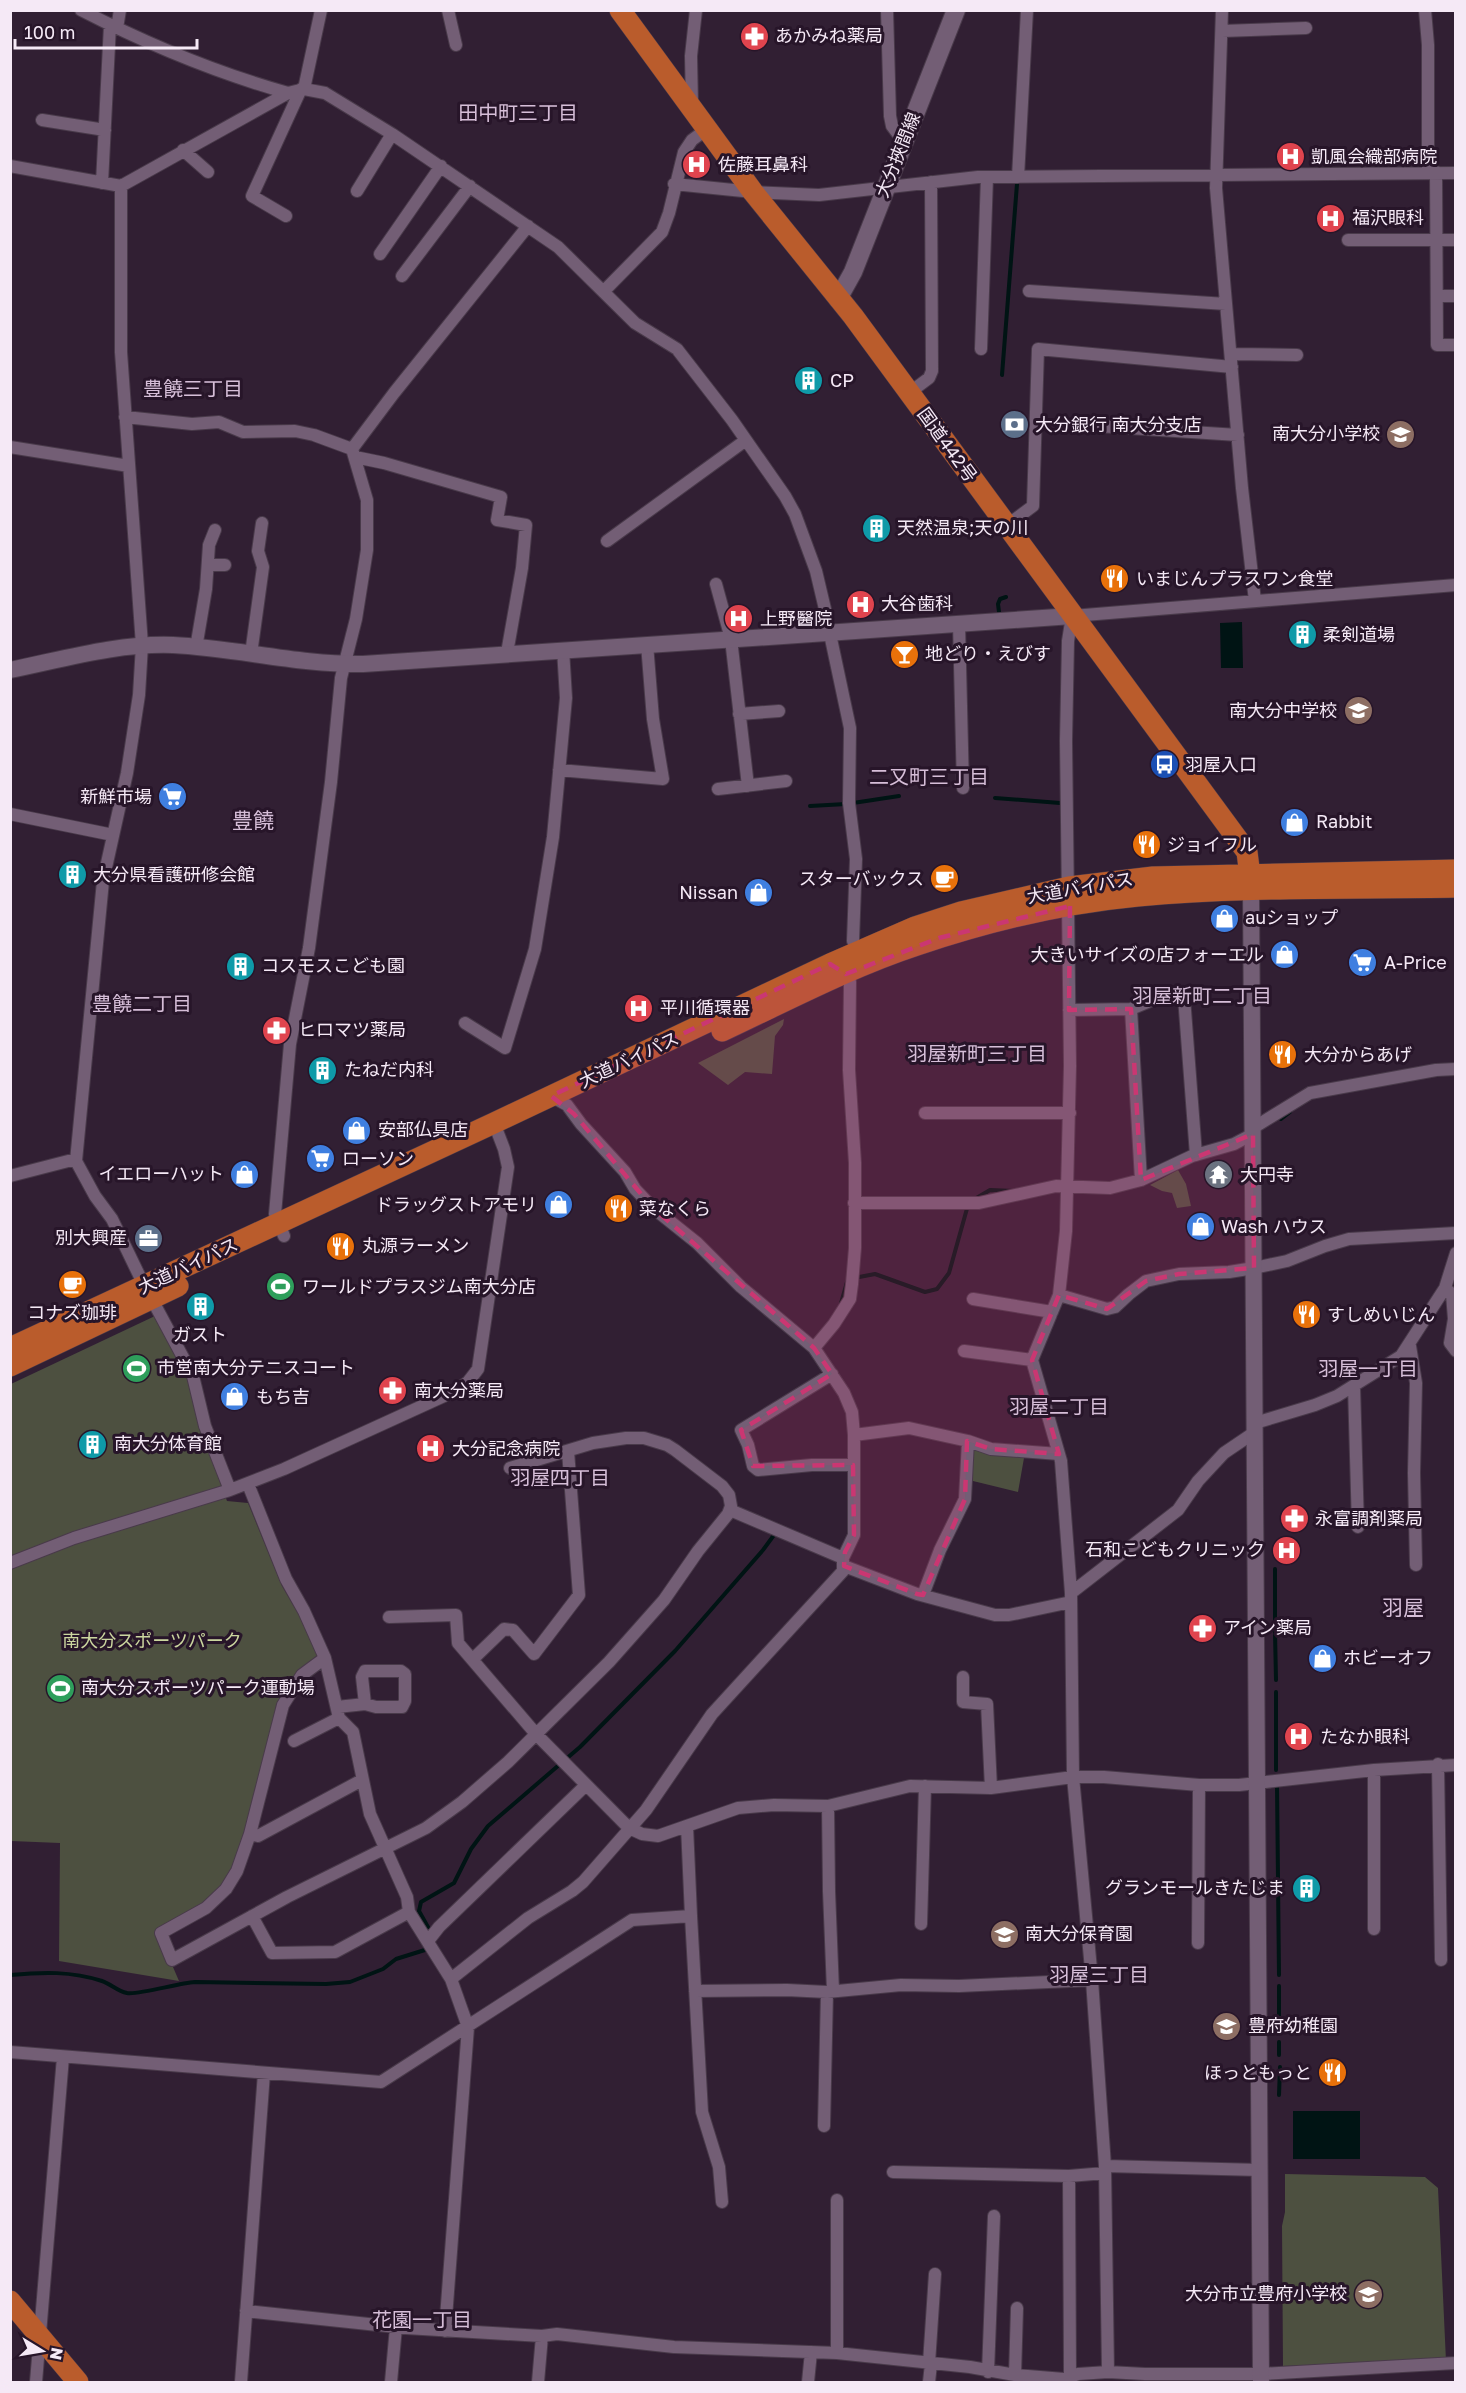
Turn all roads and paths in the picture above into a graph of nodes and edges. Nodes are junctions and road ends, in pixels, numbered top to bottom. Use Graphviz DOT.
graph roads {
  1 [pos="81,10"];
  2 [pos="120,10"];
  3 [pos="321,10"];
  4 [pos="448,10"];
  5 [pos="620,10"];
  6 [pos="696,10"];
  7 [pos="887,10"];
  8 [pos="956,10"];
  9 [pos="1027,10"];
  10 [pos="1222,10"];
  11 [pos="1425,10"];
  12 [pos="114,27"];
  13 [pos="1306,28"];
  14 [pos="1222,32"];
  15 [pos="456,45"];
  16 [pos="303,89"];
  17 [pos="288,93"];
  18 [pos="692,109"];
  19 [pos="42,120"];
  20 [pos="707,129"];
  21 [pos="105,130"];
  22 [pos="393,134"];
  23 [pos="904,142"];
  24 [pos="183,150"];
  25 [pos="10,166"];
  26 [pos="441,166"];
  27 [pos="208,172"];
  28 [pos="1432,172"];
  29 [pos="1455,173"];
  30 [pos="1215,174"];
  31 [pos="987,177"];
  32 [pos="1018,177"];
  33 [pos="931,182"];
  34 [pos="102,183"];
  35 [pos="674,184"];
  36 [pos="122,186"];
  37 [pos="470,186"];
  38 [pos="885,188"];
  39 [pos="357,191"];
  40 [pos="753,192"];
  41 [pos="286,216"];
  42 [pos="528,226"];
  43 [pos="1348,240"];
  44 [pos="1455,240"];
  45 [pos="1437,241"];
  46 [pos="380,254"];
  47 [pos="402,276"];
  48 [pos="604,291"];
  49 [pos="1029,291"];
  50 [pos="1437,296"];
  51 [pos="1455,296"];
  52 [pos="838,299"];
  53 [pos="1226,304"];
  54 [pos="1455,345"];
  55 [pos="981,349"];
  56 [pos="1297,355"];
  57 [pos="1232,360"];
  58 [pos="909,393"];
  59 [pos="125,417"];
  60 [pos="1082,425"];
  61 [pos="1238,435"];
  62 [pos="746,440"];
  63 [pos="10,447"];
  64 [pos="353,453"];
  65 [pos="129,466"];
  66 [pos="262,523"];
  67 [pos="1006,526"];
  68 [pos="215,530"];
  69 [pos="607,541"];
  70 [pos="208,565"];
  71 [pos="225,565"];
  72 [pos="716,584"];
  73 [pos="1455,585"];
  74 [pos="1255,601"];
  75 [pos="1072,616"];
  76 [pos="959,624"];
  77 [pos="829,634"];
  78 [pos="731,639"];
  79 [pos="647,644"];
  80 [pos="142,645"];
  81 [pos="196,648"];
  82 [pos="563,649"];
  83 [pos="507,653"];
  84 [pos="251,654"];
  85 [pos="344,664"];
  86 [pos="10,670"];
  87 [pos="779,711"];
  88 [pos="740,714"];
  89 [pos="559,770"];
  90 [pos="786,781"];
  91 [pos="748,786"];
  92 [pos="718,789"];
  93 [pos="963,789"];
  94 [pos="10,814"];
  95 [pos="113,835"];
  96 [pos="1455,870"];
  97 [pos="1251,881"];
  98 [pos="1455,887"];
  99 [pos="1069,897"];
  100 [pos="863,958"];
  101 [pos="838,969"];
  102 [pos="1131,1009"];
  103 [pos="1069,1010"];
  104 [pos="465,1023"];
  105 [pos="1455,1069"];
  106 [pos="559,1101"];
  107 [pos="926,1113"];
  108 [pos="1070,1113"];
  109 [pos="497,1130"];
  110 [pos="1253,1131"];
  111 [pos="1196,1155"];
  112 [pos="76,1159"];
  113 [pos="10,1176"];
  114 [pos="1141,1180"];
  115 [pos="1068,1187"];
  116 [pos="854,1203"];
  117 [pos="281,1230"];
  118 [pos="1455,1233"];
  119 [pos="1455,1252"];
  120 [pos="1254,1268"];
  121 [pos="1445,1288"];
  122 [pos="148,1292"];
  123 [pos="1059,1295"];
  124 [pos="974,1299"];
  125 [pos="1052,1312"];
  126 [pos="1410,1346"];
  127 [pos="10,1348"];
  128 [pos="814,1348"];
  129 [pos="964,1351"];
  130 [pos="1455,1351"];
  131 [pos="1032,1360"];
  132 [pos="10,1366"];
  133 [pos="832,1374"];
  134 [pos="1354,1386"];
  135 [pos="1255,1427"];
  136 [pos="854,1435"];
  137 [pos="968,1441"];
  138 [pos="568,1451"];
  139 [pos="1059,1454"];
  140 [pos="853,1465"];
  141 [pos="510,1468"];
  142 [pos="248,1484"];
  143 [pos="230,1491"];
  144 [pos="730,1510"];
  145 [pos="1358,1527"];
  146 [pos="844,1562"];
  147 [pos="10,1563"];
  148 [pos="1416,1565"];
  149 [pos="923,1595"];
  150 [pos="1071,1598"];
  151 [pos="389,1617"];
  152 [pos="325,1658"];
  153 [pos="473,1659"];
  154 [pos="963,1677"];
  155 [pos="365,1704"];
  156 [pos="338,1713"];
  157 [pos="536,1734"];
  158 [pos="294,1741"];
  159 [pos="1438,1764"];
  160 [pos="1455,1765"];
  161 [pos="1374,1770"];
  162 [pos="1073,1777"];
  163 [pos="362,1780"];
  164 [pos="1257,1783"];
  165 [pos="585,1785"];
  166 [pos="1199,1785"];
  167 [pos="925,1786"];
  168 [pos="991,1788"];
  169 [pos="828,1806"];
  170 [pos="687,1826"];
  171 [pos="629,1828"];
  172 [pos="250,1834"];
  173 [pos="386,1847"];
  174 [pos="409,1912"];
  175 [pos="252,1916"];
  176 [pos="691,1916"];
  177 [pos="921,1924"];
  178 [pos="1374,1929"];
  179 [pos="428,1941"];
  180 [pos="1198,1943"];
  181 [pos="1441,1960"];
  182 [pos="451,1979"];
  183 [pos="1092,1980"];
  184 [pos="695,1991"];
  185 [pos="830,1992"];
  186 [pos="468,2027"];
  187 [pos="10,2052"];
  188 [pos="63,2057"];
  189 [pos="264,2073"];
  190 [pos="824,2126"];
  191 [pos="1105,2169"];
  192 [pos="1260,2170"];
  193 [pos="893,2172"];
  194 [pos="1069,2176"];
  195 [pos="837,2200"];
  196 [pos="722,2202"];
  197 [pos="994,2216"];
  198 [pos="935,2274"];
  199 [pos="10,2301"];
  200 [pos="1017,2308"];
  201 [pos="246,2311"];
  202 [pos="396,2327"];
  203 [pos="445,2331"];
  204 [pos="542,2336"];
  205 [pos="40,2337"];
  206 [pos="811,2352"];
  207 [pos="837,2353"];
  208 [pos="930,2363"];
  209 [pos="1455,2363"];
  210 [pos="988,2372"];
  211 [pos="1108,2372"];
  212 [pos="1014,2375"];
  213 [pos="1311,2377"];
  214 [pos="1070,2378"];
  215 [pos="1094,2378"];
  216 [pos="1261,2378"];
  217 [pos="36,2382"];
  218 [pos="78,2382"];
  219 [pos="241,2382"];
  220 [pos="391,2382"];
  221 [pos="538,2382"];
  222 [pos="808,2382"];
  223 [pos="929,2382"];
  1 -- 12 [label="street"];
  2 -- 12 [label="street"];
  3 -- 16 [label="street"];
  4 -- 15 [label="street"];
  5 -- 18 [label="highway, 国道442号"];
  6 -- 18 [label="street"];
  7 -- 23 [label="street"];
  8 -- 23 [label="main road, 大分挾間線"];
  9 -- 32 [label="street"];
  10 -- 14 [label="street"];
  11 -- 28 [label="street"];
  12 -- 17 [label="street"];
  12 -- 21 [label="street"];
  13 -- 14 [label="street"];
  14 -- 30 [label="street"];
  16 -- 17 [label="street"];
  16 -- 22 [label="street"];
  16 -- 41 [label="street"];
  17 -- 24 [label="street"];
  18 -- 20 [label="highway, 国道442号"];
  19 -- 21 [label="street"];
  20 -- 35 [label="street"];
  20 -- 40 [label="highway, 国道442号"];
  21 -- 34 [label="street"];
  22 -- 26 [label="street"];
  22 -- 39 [label="street"];
  23 -- 38 [label="main road, 大分挾間線"];
  24 -- 27 [label="street"];
  24 -- 36 [label="street"];
  25 -- 34 [label="street"];
  26 -- 37 [label="street"];
  26 -- 46 [label="street"];
  28 -- 29 [label="street"];
  28 -- 30 [label="street"];
  28 -- 45 [label="street"];
  30 -- 32 [label="street"];
  30 -- 53 [label="street"];
  31 -- 32 [label="street"];
  31 -- 33 [label="street"];
  31 -- 55 [label="street"];
  33 -- 38 [label="street"];
  33 -- 58 [label="street"];
  34 -- 36 [label="street"];
  35 -- 40 [label="street"];
  35 -- 48 [label="street"];
  36 -- 59 [label="street"];
  37 -- 42 [label="street"];
  37 -- 47 [label="street"];
  38 -- 40 [label="street"];
  38 -- 52 [label="main road, 大分挾間線"];
  40 -- 52 [label="highway, 国道442号"];
  42 -- 48 [label="street"];
  42 -- 64 [label="street"];
  43 -- 45 [label="street"];
  44 -- 45 [label="street"];
  45 -- 50 [label="street"];
  48 -- 62 [label="street"];
  49 -- 53 [label="street"];
  50 -- 51 [label="street"];
  50 -- 54 [label="street"];
  52 -- 58 [label="highway, 国道442号"];
  53 -- 57 [label="street"];
  56 -- 57 [label="street"];
  57 -- 61 [label="street"];
  57 -- 67 [label="street"];
  58 -- 67 [label="highway, 国道442号"];
  59 -- 64 [label="street"];
  59 -- 65 [label="street"];
  60 -- 61 [label="street"];
  61 -- 74 [label="street"];
  62 -- 69 [label="street"];
  62 -- 77 [label="street"];
  63 -- 65 [label="street"];
  64 -- 83 [label="street"];
  64 -- 85 [label="street"];
  65 -- 80 [label="street"];
  66 -- 84 [label="street"];
  67 -- 75 [label="highway, 国道442号"];
  68 -- 70 [label="street"];
  70 -- 71 [label="street"];
  70 -- 81 [label="street"];
  72 -- 78 [label="street"];
  73 -- 74 [label="street"];
  74 -- 75 [label="street"];
  75 -- 76 [label="street"];
  75 -- 97 [label="highway, 国道442号"];
  75 -- 99 [label="street"];
  76 -- 77 [label="street"];
  76 -- 93 [label="street"];
  77 -- 78 [label="street"];
  77 -- 100 [label="street"];
  78 -- 79 [label="street"];
  78 -- 88 [label="street"];
  79 -- 82 [label="street"];
  79 -- 89 [label="street"];
  80 -- 81 [label="street"];
  80 -- 86 [label="street"];
  80 -- 95 [label="street"];
  81 -- 84 [label="street"];
  82 -- 83 [label="street"];
  82 -- 89 [label="street"];
  83 -- 85 [label="street"];
  84 -- 85 [label="street"];
  85 -- 117 [label="street"];
  87 -- 88 [label="street"];
  88 -- 91 [label="street"];
  89 -- 104 [label="street"];
  90 -- 91 [label="street"];
  91 -- 92 [label="street"];
  94 -- 95 [label="street"];
  95 -- 112 [label="street"];
  96 -- 97 [label="highway, 大道バイパス"];
  97 -- 98 [label="highway, 大道バイパス"];
  97 -- 99 [label="highway, 大道バイパス"];
  97 -- 110 [label="street"];
  99 -- 100 [label="highway, 大道バイパス"];
  99 -- 103 [label="street"];
  100 -- 101 [label="highway, 大道バイパス"];
  101 -- 106 [label="highway, 大道バイパス"];
  101 -- 116 [label="street"];
  102 -- 103 [label="street"];
  102 -- 111 [label="street"];
  102 -- 114 [label="street"];
  103 -- 108 [label="street"];
  105 -- 110 [label="street"];
  106 -- 109 [label="highway, 大道バイパス"];
  106 -- 128 [label="street"];
  107 -- 108 [label="street"];
  108 -- 115 [label="street"];
  109 -- 117 [label="highway, 大道バイパス"];
  109 -- 142 [label="street"];
  110 -- 111 [label="street"];
  110 -- 120 [label="street"];
  111 -- 114 [label="street"];
  112 -- 113 [label="street"];
  112 -- 122 [label="street"];
  114 -- 115 [label="street"];
  115 -- 116 [label="street"];
  115 -- 123 [label="street"];
  116 -- 128 [label="street"];
  117 -- 122 [label="highway, 大道バイパス"];
  118 -- 120 [label="street"];
  119 -- 121 [label="street"];
  120 -- 123 [label="street"];
  120 -- 135 [label="street"];
  121 -- 126 [label="street"];
  121 -- 130 [label="street"];
  122 -- 127 [label="highway, 大道バイパス"];
  122 -- 132 [label="highway, 大道バイパス"];
  122 -- 143 [label="street"];
  123 -- 125 [label="street"];
  124 -- 125 [label="street"];
  125 -- 131 [label="street"];
  126 -- 134 [label="street"];
  126 -- 148 [label="street"];
  128 -- 133 [label="street"];
  129 -- 131 [label="street"];
  131 -- 139 [label="street"];
  133 -- 136 [label="street"];
  133 -- 140 [label="street"];
  134 -- 135 [label="street"];
  134 -- 145 [label="street"];
  135 -- 150 [label="street"];
  135 -- 164 [label="street"];
  136 -- 137 [label="street"];
  136 -- 140 [label="street"];
  137 -- 139 [label="street"];
  137 -- 149 [label="street"];
  138 -- 141 [label="street"];
  138 -- 144 [label="street"];
  138 -- 153 [label="street"];
  139 -- 150 [label="street"];
  140 -- 146 [label="street"];
  142 -- 143 [label="street"];
  142 -- 152 [label="street"];
  143 -- 147 [label="street"];
  144 -- 146 [label="street"];
  144 -- 157 [label="street"];
  146 -- 149 [label="street"];
  146 -- 171 [label="street"];
  149 -- 150 [label="street"];
  150 -- 162 [label="street"];
  151 -- 153 [label="street"];
  152 -- 156 [label="street"];
  152 -- 172 [label="street"];
  153 -- 157 [label="street"];
  154 -- 168 [label="street"];
  155 -- 156 [label="street"];
  156 -- 158 [label="street"];
  156 -- 163 [label="street"];
  157 -- 165 [label="street"];
  157 -- 173 [label="street"];
  159 -- 160 [label="street"];
  159 -- 161 [label="street"];
  159 -- 181 [label="street"];
  161 -- 164 [label="street"];
  161 -- 178 [label="street"];
  162 -- 166 [label="street"];
  162 -- 168 [label="street"];
  162 -- 183 [label="street"];
  163 -- 172 [label="street"];
  163 -- 173 [label="street"];
  164 -- 166 [label="street"];
  164 -- 192 [label="street"];
  165 -- 171 [label="street"];
  165 -- 179 [label="street"];
  166 -- 180 [label="street"];
  167 -- 168 [label="street"];
  167 -- 169 [label="street"];
  167 -- 177 [label="street"];
  169 -- 170 [label="street"];
  169 -- 185 [label="street"];
  170 -- 171 [label="street"];
  170 -- 176 [label="street"];
  171 -- 182 [label="street"];
  172 -- 175 [label="street"];
  173 -- 174 [label="street"];
  173 -- 175 [label="street"];
  174 -- 175 [label="street"];
  174 -- 179 [label="street"];
  176 -- 184 [label="street"];
  176 -- 186 [label="street"];
  179 -- 182 [label="street"];
  182 -- 186 [label="street"];
  183 -- 185 [label="street"];
  183 -- 191 [label="street"];
  184 -- 185 [label="street"];
  184 -- 196 [label="street"];
  185 -- 190 [label="street"];
  186 -- 189 [label="street"];
  186 -- 203 [label="street"];
  187 -- 188 [label="street"];
  188 -- 189 [label="street"];
  188 -- 205 [label="street"];
  189 -- 201 [label="street"];
  191 -- 192 [label="street"];
  191 -- 194 [label="street"];
  191 -- 211 [label="street"];
  192 -- 216 [label="street"];
  193 -- 194 [label="street"];
  194 -- 214 [label="street"];
  195 -- 207 [label="street"];
  197 -- 210 [label="street"];
  198 -- 208 [label="street"];
  199 -- 205 [label="highway"];
  200 -- 212 [label="street"];
  201 -- 202 [label="street"];
  201 -- 219 [label="street"];
  202 -- 203 [label="street"];
  202 -- 220 [label="street"];
  203 -- 204 [label="street"];
  204 -- 206 [label="street"];
  204 -- 221 [label="street"];
  205 -- 217 [label="street"];
  205 -- 218 [label="highway"];
  206 -- 207 [label="street"];
  206 -- 222 [label="street"];
  207 -- 208 [label="street"];
  208 -- 210 [label="street"];
  208 -- 223 [label="street"];
  209 -- 213 [label="street"];
  210 -- 212 [label="street"];
  211 -- 215 [label="street"];
  211 -- 216 [label="street"];
  212 -- 214 [label="street"];
  213 -- 216 [label="street"];
  214 -- 215 [label="street"];
}
